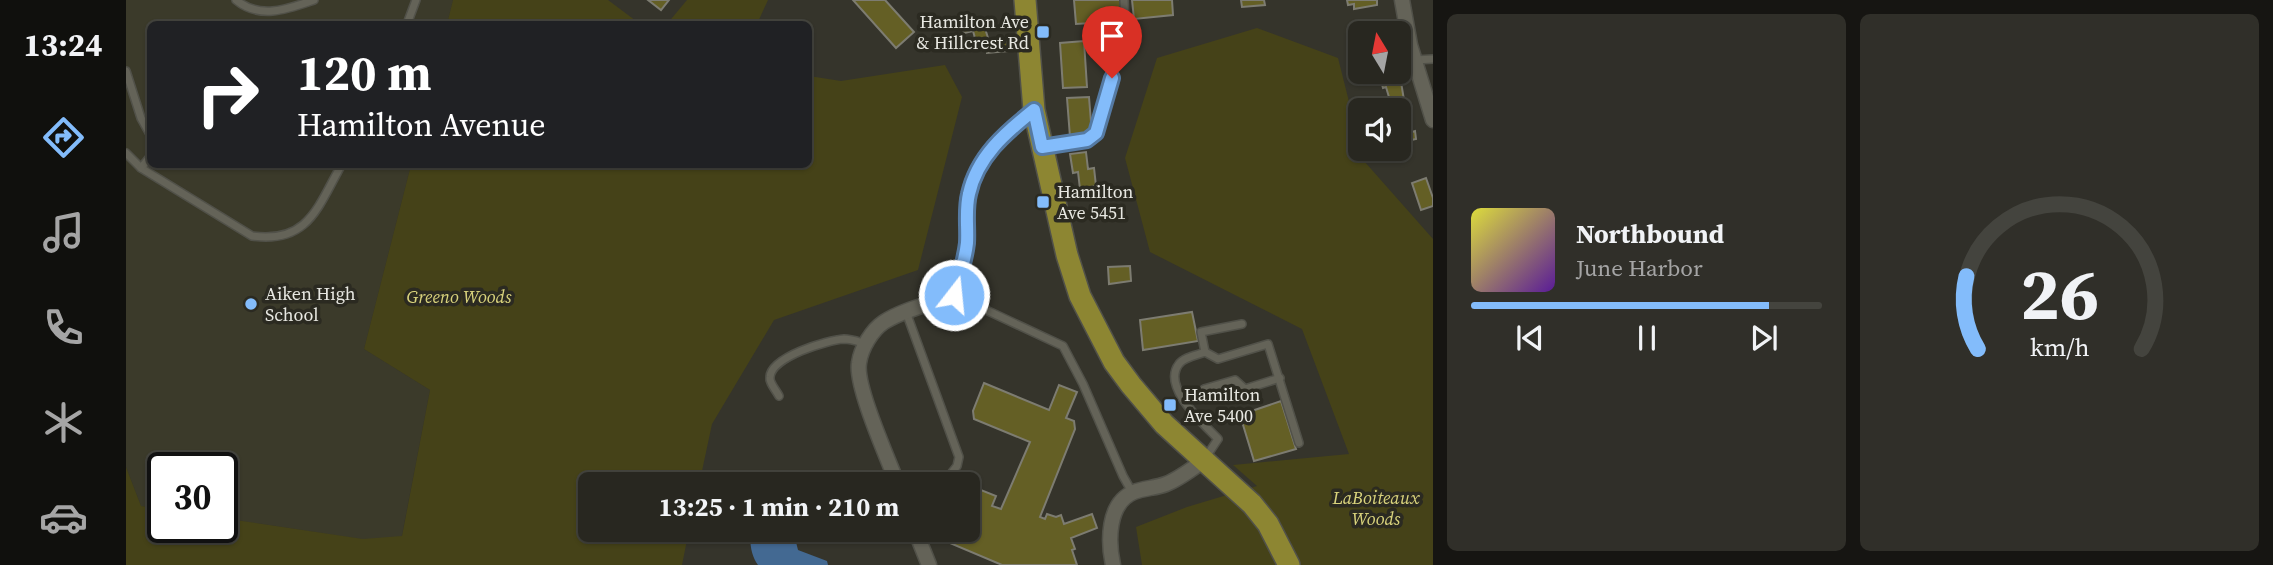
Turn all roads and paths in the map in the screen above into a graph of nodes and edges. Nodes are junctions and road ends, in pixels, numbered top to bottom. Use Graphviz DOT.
graph roads {
  1 [pos="236,0"];
  2 [pos="314,0"];
  3 [pos="416,0"];
  4 [pos="1025,0"];
  5 [pos="1124,0"];
  6 [pos="1402,0"];
  7 [pos="408,21"];
  8 [pos="1433,59"];
  9 [pos="1415,60"];
  10 [pos="126,71"];
  11 [pos="1034,110"];
  12 [pos="1433,120"];
  13 [pos="147,129"];
  14 [pos="1042,147"];
  15 [pos="126,153"];
  16 [pos="147,161"];
  17 [pos="141,168"];
  18 [pos="340,168"];
  19 [pos="954,295"];
  20 [pos="906,312"];
  21 [pos="1242,324"];
  22 [pos="866,344"];
  23 [pos="1205,352"];
  24 [pos="1280,378"];
  25 [pos="1204,389"];
  26 [pos="779,396"];
  27 [pos="1299,443"];
  28 [pos="1203,461"];
  29 [pos="893,472"];
  30 [pos="952,472"];
  31 [pos="1132,492"];
  32 [pos="922,542"];
  33 [pos="929,565"];
  34 [pos="1113,565"];
  35 [pos="1289,565"];
  1 -- 2 [label="lane"];
  3 -- 7 [label="lane"];
  4 -- 11 [label="main road"];
  5 -- 14 [label="lane"];
  6 -- 9 [label="street"];
  8 -- 9 [label="lane"];
  9 -- 12 [label="street"];
  10 -- 13 [label="lane"];
  11 -- 14 [label="main road"];
  11 -- 19 [label="street"];
  14 -- 28 [label="main road"];
  15 -- 17 [label="lane"];
  16 -- 17 [label="lane"];
  17 -- 18 [label="lane"];
  19 -- 20 [label="street"];
  19 -- 31 [label="lane"];
  20 -- 22 [label="street"];
  20 -- 30 [label="lane"];
  21 -- 23 [label="lane"];
  22 -- 26 [label="lane"];
  22 -- 29 [label="street"];
  23 -- 24 [label="lane"];
  23 -- 28 [label="lane"];
  24 -- 25 [label="lane"];
  24 -- 27 [label="lane"];
  28 -- 31 [label="street"];
  28 -- 35 [label="main road"];
  31 -- 34 [label="street"];
  32 -- 33 [label="street"];
}
